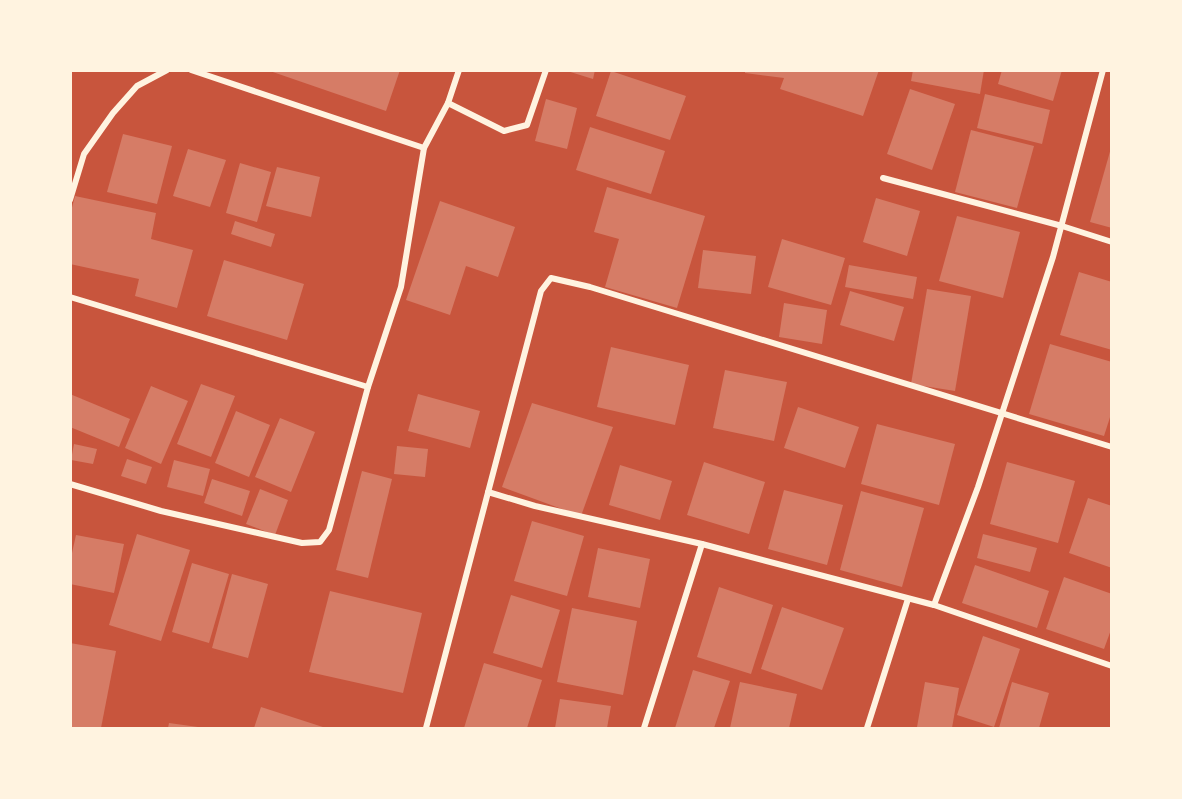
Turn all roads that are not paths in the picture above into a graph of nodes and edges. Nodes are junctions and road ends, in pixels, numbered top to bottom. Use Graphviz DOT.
graph roads {
  1 [pos="167,70"];
  2 [pos="191,70"];
  3 [pos="459,70"];
  4 [pos="546,70"];
  5 [pos="1103,70"];
  6 [pos="448,102"];
  7 [pos="424,148"];
  8 [pos="884,178"];
  9 [pos="70,200"];
  10 [pos="1062,226"];
  11 [pos="1112,242"];
  12 [pos="70,297"];
  13 [pos="368,387"];
  14 [pos="1000,413"];
  15 [pos="1112,447"];
  16 [pos="70,484"];
  17 [pos="488,492"];
  18 [pos="702,544"];
  19 [pos="908,599"];
  20 [pos="934,605"];
  21 [pos="1112,666"];
  22 [pos="426,729"];
  23 [pos="644,729"];
  24 [pos="867,729"];
  1 -- 9 [label="street"];
  2 -- 7 [label="street"];
  3 -- 6 [label="street"];
  4 -- 6 [label="street"];
  5 -- 10 [label="street"];
  6 -- 7 [label="street"];
  7 -- 13 [label="street"];
  8 -- 10 [label="street"];
  10 -- 11 [label="street"];
  10 -- 14 [label="street"];
  12 -- 13 [label="street"];
  13 -- 16 [label="street"];
  14 -- 15 [label="street"];
  14 -- 17 [label="street"];
  14 -- 20 [label="street"];
  17 -- 18 [label="street"];
  17 -- 22 [label="street"];
  18 -- 19 [label="street"];
  18 -- 23 [label="street"];
  19 -- 20 [label="street"];
  19 -- 24 [label="street"];
  20 -- 21 [label="street"];
}
